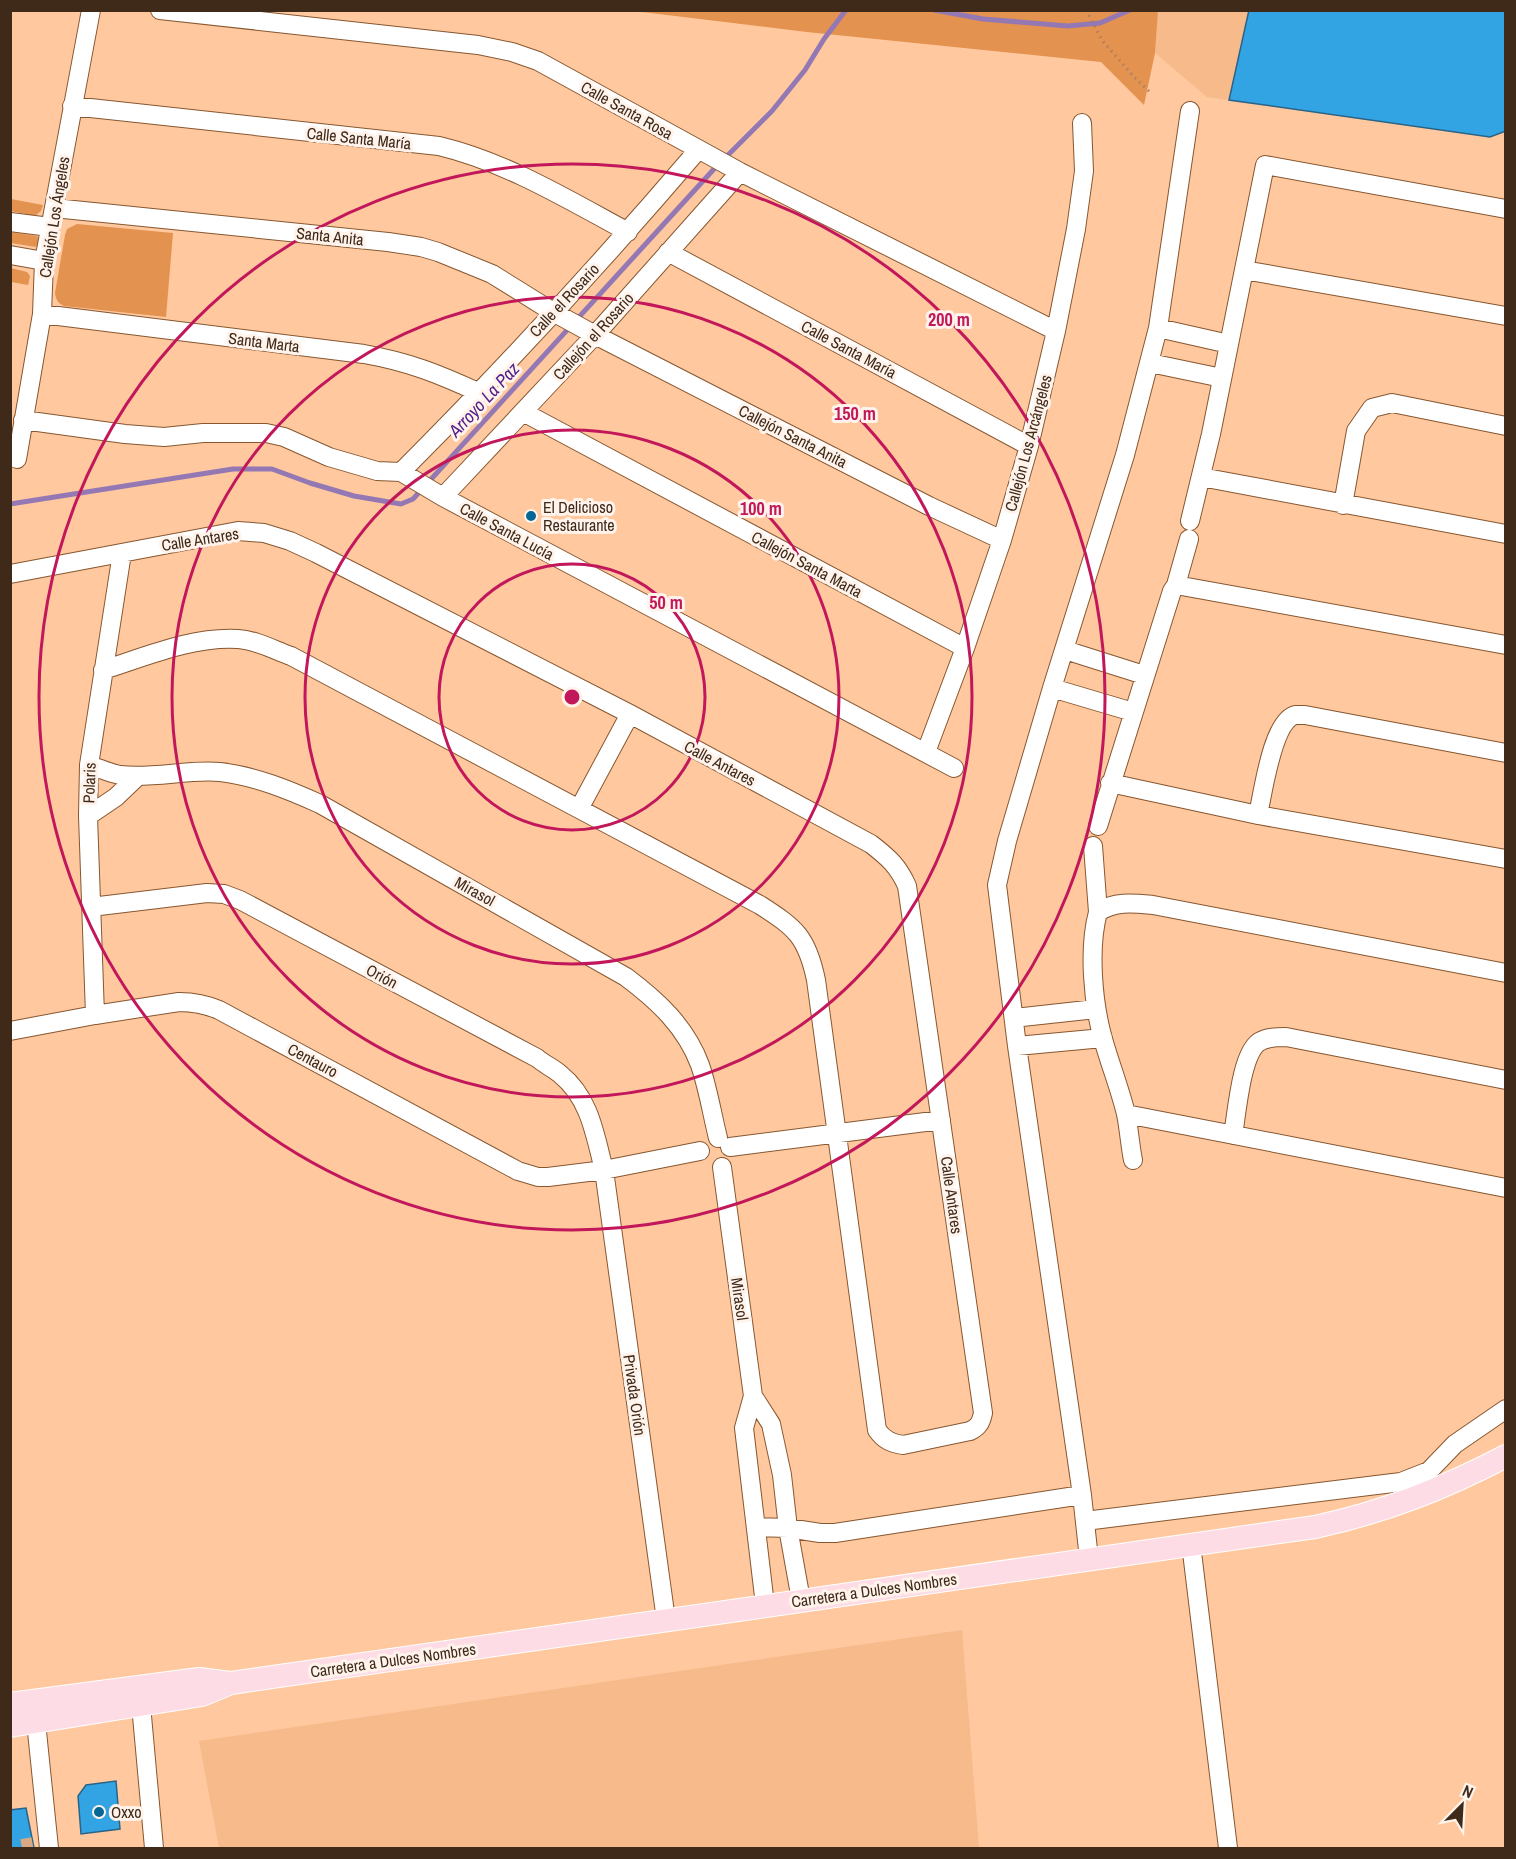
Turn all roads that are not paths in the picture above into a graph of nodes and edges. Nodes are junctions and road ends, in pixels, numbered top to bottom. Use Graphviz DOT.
graph roads {
  1 [pos="91,10"];
  2 [pos="160,10"];
  3 [pos="72,106"];
  4 [pos="1190,111"];
  5 [pos="1082,123"];
  6 [pos="702,152"];
  7 [pos="735,169"];
  8 [pos="54,208"];
  9 [pos="1506,208"];
  10 [pos="10,222"];
  11 [pos="50,227"];
  12 [pos="628,232"];
  13 [pos="668,252"];
  14 [pos="10,255"];
  15 [pos="44,261"];
  16 [pos="1244,270"];
  17 [pos="42,314"];
  18 [pos="556,314"];
  19 [pos="1506,316"];
  20 [pos="1158,328"];
  21 [pos="1056,331"];
  22 [pos="590,333"];
  23 [pos="1229,344"];
  24 [pos="1150,363"];
  25 [pos="1222,378"];
  26 [pos="480,393"];
  27 [pos="523,412"];
  28 [pos="23,420"];
  29 [pos="1506,426"];
  30 [pos="1029,446"];
  31 [pos="17,459"];
  32 [pos="403,474"];
  33 [pos="1201,477"];
  34 [pos="441,496"];
  35 [pos="1343,505"];
  36 [pos="1506,534"];
  37 [pos="1002,540"];
  38 [pos="122,553"];
  39 [pos="10,574"];
  40 [pos="1176,585"];
  41 [pos="1506,645"];
  42 [pos="965,648"];
  43 [pos="1065,650"];
  44 [pos="103,670"];
  45 [pos="1144,675"];
  46 [pos="1052,688"];
  47 [pos="1133,712"];
  48 [pos="630,714"];
  49 [pos="927,752"];
  50 [pos="1506,753"];
  51 [pos="89,765"];
  52 [pos="954,768"];
  53 [pos="138,776"];
  54 [pos="1110,783"];
  55 [pos="579,809"];
  56 [pos="1258,815"];
  57 [pos="88,816"];
  58 [pos="1098,826"];
  59 [pos="1093,846"];
  60 [pos="1506,859"];
  61 [pos="91,908"];
  62 [pos="1098,912"];
  63 [pos="1506,973"];
  64 [pos="1096,1009"];
  65 [pos="95,1015"];
  66 [pos="1014,1018"];
  67 [pos="10,1031"];
  68 [pos="1103,1038"];
  69 [pos="1017,1046"];
  70 [pos="1506,1080"];
  71 [pos="1126,1114"];
  72 [pos="941,1120"];
  73 [pos="836,1134"];
  74 [pos="1233,1135"];
  75 [pos="724,1143"];
  76 [pos="700,1151"];
  77 [pos="1132,1160"];
  78 [pos="722,1167"];
  79 [pos="604,1170"];
  80 [pos="1506,1188"];
  81 [pos="753,1396"];
  82 [pos="1506,1409"];
  83 [pos="1506,1456"];
  84 [pos="1082,1495"];
  85 [pos="1085,1521"];
  86 [pos="756,1527"];
  87 [pos="788,1528"];
  88 [pos="1191,1544"];
  89 [pos="1089,1559"];
  90 [pos="801,1600"];
  91 [pos="765,1605"];
  92 [pos="666,1620"];
  93 [pos="231,1683"];
  94 [pos="10,1704"];
  95 [pos="141,1705"];
  96 [pos="36,1722"];
  97 [pos="10,1726"];
  98 [pos="44,1846"];
  99 [pos="154,1848"];
  100 [pos="1228,1848"];
  1 -- 3 [label="street, Callejón Los Ángeles"];
  2 -- 6 [label="street, Calle Santa Rosa"];
  3 -- 8 [label="street, Callejón Los Ángeles"];
  3 -- 12 [label="street, Calle Santa María"];
  4 -- 20 [label="street"];
  5 -- 21 [label="street, Callejón Los Arcángeles"];
  6 -- 7 [label="street, Calle Santa Rosa"];
  6 -- 12 [label="street, Calle el Rosario"];
  7 -- 13 [label="street, Callejón el Rosario"];
  7 -- 21 [label="street, Calle Santa Rosa"];
  8 -- 11 [label="street, Callejón Los Ángeles"];
  8 -- 18 [label="street, Santa Anita"];
  9 -- 16 [label="street"];
  10 -- 11 [label="street"];
  11 -- 15 [label="street, Callejón Los Ángeles"];
  12 -- 18 [label="street, Calle el Rosario"];
  13 -- 22 [label="street, Callejón el Rosario"];
  13 -- 30 [label="street, Calle Santa María"];
  14 -- 15 [label="street"];
  15 -- 17 [label="street, Callejón Los Ángeles"];
  16 -- 19 [label="street"];
  16 -- 23 [label="street"];
  17 -- 26 [label="street, Santa Marta"];
  17 -- 28 [label="street, Callejón Los Ángeles"];
  18 -- 22 [label="street, Santa Anita"];
  18 -- 26 [label="street, Calle el Rosario"];
  20 -- 23 [label="street"];
  20 -- 24 [label="street"];
  21 -- 30 [label="street, Callejón Los Arcángeles"];
  22 -- 27 [label="street, Callejón el Rosario"];
  22 -- 37 [label="street, Callejón Santa Anita"];
  23 -- 25 [label="street"];
  24 -- 25 [label="street"];
  24 -- 43 [label="street"];
  25 -- 33 [label="street"];
  26 -- 32 [label="street, Calle el Rosario"];
  27 -- 34 [label="street, Callejón el Rosario"];
  27 -- 42 [label="street, Callejón Santa Marta"];
  28 -- 31 [label="street, Callejón Los Ángeles"];
  28 -- 32 [label="street, Calle Santa Lucía"];
  29 -- 35 [label="street"];
  30 -- 37 [label="street, Callejón Los Arcángeles"];
  32 -- 34 [label="street, Calle Santa Lucía"];
  33 -- 35 [label="street"];
  33 -- 40 [label="street"];
  34 -- 49 [label="street, Calle Santa Lucía"];
  35 -- 36 [label="street"];
  37 -- 42 [label="street, Callejón Los Arcángeles"];
  38 -- 39 [label="street, Calle Antares"];
  38 -- 44 [label="street, Polaris"];
  38 -- 48 [label="street, Calle Antares"];
  40 -- 41 [label="street"];
  40 -- 45 [label="street"];
  42 -- 49 [label="street, Callejón Los Arcángeles"];
  43 -- 45 [label="street"];
  43 -- 46 [label="street"];
  44 -- 51 [label="street, Polaris"];
  44 -- 55 [label="street"];
  45 -- 47 [label="street"];
  46 -- 47 [label="street"];
  46 -- 66 [label="street"];
  47 -- 54 [label="street"];
  48 -- 55 [label="street"];
  48 -- 72 [label="street, Calle Antares"];
  49 -- 52 [label="street, Calle Santa Lucía"];
  50 -- 56 [label="street"];
  51 -- 53 [label="street, Mirasol"];
  51 -- 57 [label="street, Polaris"];
  53 -- 57 [label="street"];
  53 -- 75 [label="street, Mirasol"];
  54 -- 56 [label="street"];
  54 -- 58 [label="street"];
  55 -- 73 [label="street"];
  56 -- 60 [label="street"];
  57 -- 61 [label="street, Polaris"];
  59 -- 62 [label="street"];
  61 -- 65 [label="street, Polaris"];
  61 -- 79 [label="street, Orión"];
  62 -- 63 [label="street"];
  62 -- 64 [label="street"];
  64 -- 66 [label="street"];
  64 -- 68 [label="street"];
  65 -- 67 [label="street, Centauro"];
  65 -- 79 [label="street, Centauro"];
  66 -- 69 [label="street"];
  68 -- 69 [label="street"];
  68 -- 71 [label="street"];
  69 -- 84 [label="street"];
  70 -- 74 [label="street"];
  71 -- 74 [label="street"];
  71 -- 77 [label="street"];
  72 -- 73 [label="street"];
  72 -- 73 [label="street, Calle Antares"];
  73 -- 75 [label="street"];
  74 -- 80 [label="street"];
  75 -- 76 [label="street"];
  75 -- 78 [label="street"];
  76 -- 78 [label="street"];
  76 -- 79 [label="street, Centauro"];
  78 -- 81 [label="street, Mirasol"];
  79 -- 92 [label="street, Privada Orión"];
  81 -- 86 [label="street, Mirasol"];
  81 -- 87 [label="street, Mirasol"];
  82 -- 85 [label="street"];
  83 -- 88 [label="main road, Carretera a Dulces Nombres"];
  84 -- 85 [label="street"];
  84 -- 87 [label="street"];
  85 -- 89 [label="street"];
  86 -- 87 [label="street"];
  86 -- 91 [label="street, Mirasol"];
  87 -- 90 [label="street, Mirasol"];
  88 -- 89 [label="main road, Carretera a Dulces Nombres"];
  88 -- 100 [label="street"];
  89 -- 90 [label="main road, Carretera a Dulces Nombres"];
  90 -- 91 [label="main road, Carretera a Dulces Nombres"];
  91 -- 92 [label="main road, Carretera a Dulces Nombres"];
  92 -- 93 [label="main road, Carretera a Dulces Nombres"];
  93 -- 94 [label="main road, Carretera a Dulces Nombres"];
  93 -- 95 [label="main road, Carretera a Dulces Nombres"];
  95 -- 96 [label="main road, Carretera a Dulces Nombres"];
  95 -- 99 [label="street"];
  96 -- 97 [label="main road, Carretera a Dulces Nombres"];
  96 -- 98 [label="street"];
}
